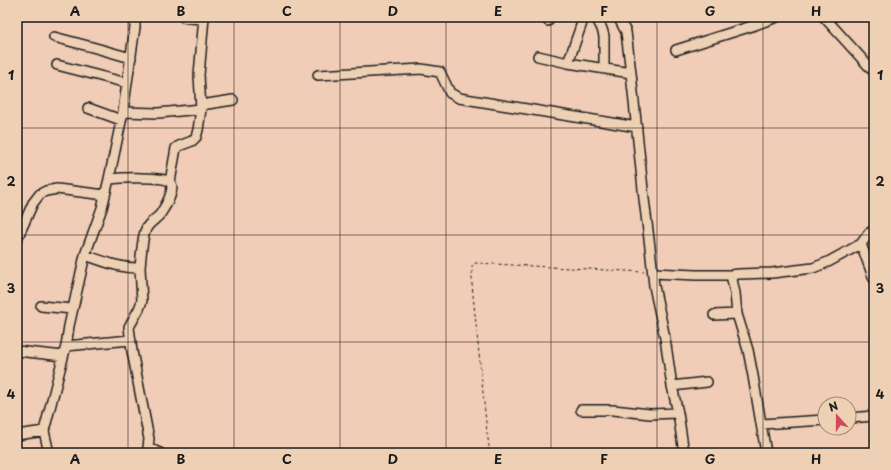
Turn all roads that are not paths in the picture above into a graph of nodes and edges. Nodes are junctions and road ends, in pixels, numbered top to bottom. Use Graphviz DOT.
graph roads {
  1 [pos="135,17"];
  2 [pos="183,17"];
  3 [pos="584,17"];
  4 [pos="596,17"];
  5 [pos="618,17"];
  6 [pos="777,17"];
  7 [pos="824,17"];
  8 [pos="204,18"];
  9 [pos="54,37"];
  10 [pos="676,50"];
  11 [pos="538,56"];
  12 [pos="131,58"];
  13 [pos="568,63"];
  14 [pos="57,65"];
  15 [pos="604,69"];
  16 [pos="874,72"];
  17 [pos="631,73"];
  18 [pos="318,75"];
  19 [pos="127,83"];
  20 [pos="233,100"];
  21 [pos="201,107"];
  22 [pos="88,108"];
  23 [pos="122,116"];
  24 [pos="637,127"];
  25 [pos="109,179"];
  26 [pos="170,182"];
  27 [pos="105,195"];
  28 [pos="874,230"];
  29 [pos="17,239"];
  30 [pos="861,244"];
  31 [pos="85,255"];
  32 [pos="140,268"];
  33 [pos="653,272"];
  34 [pos="731,275"];
  35 [pos="874,279"];
  36 [pos="41,306"];
  37 [pos="72,309"];
  38 [pos="737,314"];
  39 [pos="714,316"];
  40 [pos="130,340"];
  41 [pos="66,346"];
  42 [pos="17,351"];
  43 [pos="63,356"];
  44 [pos="707,382"];
  45 [pos="672,386"];
  46 [pos="581,410"];
  47 [pos="678,413"];
  48 [pos="874,416"];
  49 [pos="857,417"];
  50 [pos="817,420"];
  51 [pos="761,424"];
  52 [pos="44,431"];
  53 [pos="17,435"];
  54 [pos="147,451"];
  55 [pos="49,453"];
  56 [pos="160,453"];
  57 [pos="684,453"];
  58 [pos="766,453"];
  1 -- 12 [label="street"];
  2 -- 8 [label="street"];
  3 -- 13 [label="street"];
  4 -- 15 [label="street"];
  5 -- 17 [label="street"];
  6 -- 10 [label="street"];
  7 -- 16 [label="street"];
  8 -- 21 [label="street"];
  9 -- 12 [label="street"];
  11 -- 13 [label="street"];
  12 -- 19 [label="street"];
  13 -- 15 [label="street"];
  14 -- 19 [label="street"];
  15 -- 17 [label="street"];
  17 -- 24 [label="street"];
  18 -- 24 [label="street"];
  19 -- 23 [label="street"];
  20 -- 21 [label="street"];
  21 -- 23 [label="street"];
  21 -- 26 [label="street"];
  22 -- 23 [label="street"];
  23 -- 25 [label="street"];
  24 -- 33 [label="street"];
  25 -- 26 [label="street"];
  25 -- 27 [label="street"];
  26 -- 32 [label="street"];
  27 -- 29 [label="street"];
  27 -- 31 [label="street"];
  28 -- 30 [label="street"];
  30 -- 34 [label="street"];
  30 -- 35 [label="street"];
  31 -- 32 [label="street"];
  31 -- 37 [label="street"];
  32 -- 40 [label="street"];
  33 -- 34 [label="street"];
  33 -- 45 [label="street"];
  34 -- 38 [label="street"];
  36 -- 37 [label="street"];
  37 -- 41 [label="street"];
  38 -- 39 [label="street"];
  38 -- 51 [label="street"];
  40 -- 41 [label="street"];
  40 -- 54 [label="street"];
  41 -- 43 [label="street"];
  42 -- 43 [label="street"];
  43 -- 52 [label="street"];
  44 -- 45 [label="street"];
  45 -- 47 [label="street"];
  46 -- 47 [label="street"];
  47 -- 57 [label="street"];
  48 -- 49 [label="street"];
  50 -- 51 [label="street"];
  51 -- 58 [label="street"];
  52 -- 53 [label="street"];
  52 -- 55 [label="street"];
  54 -- 56 [label="street"];
}
